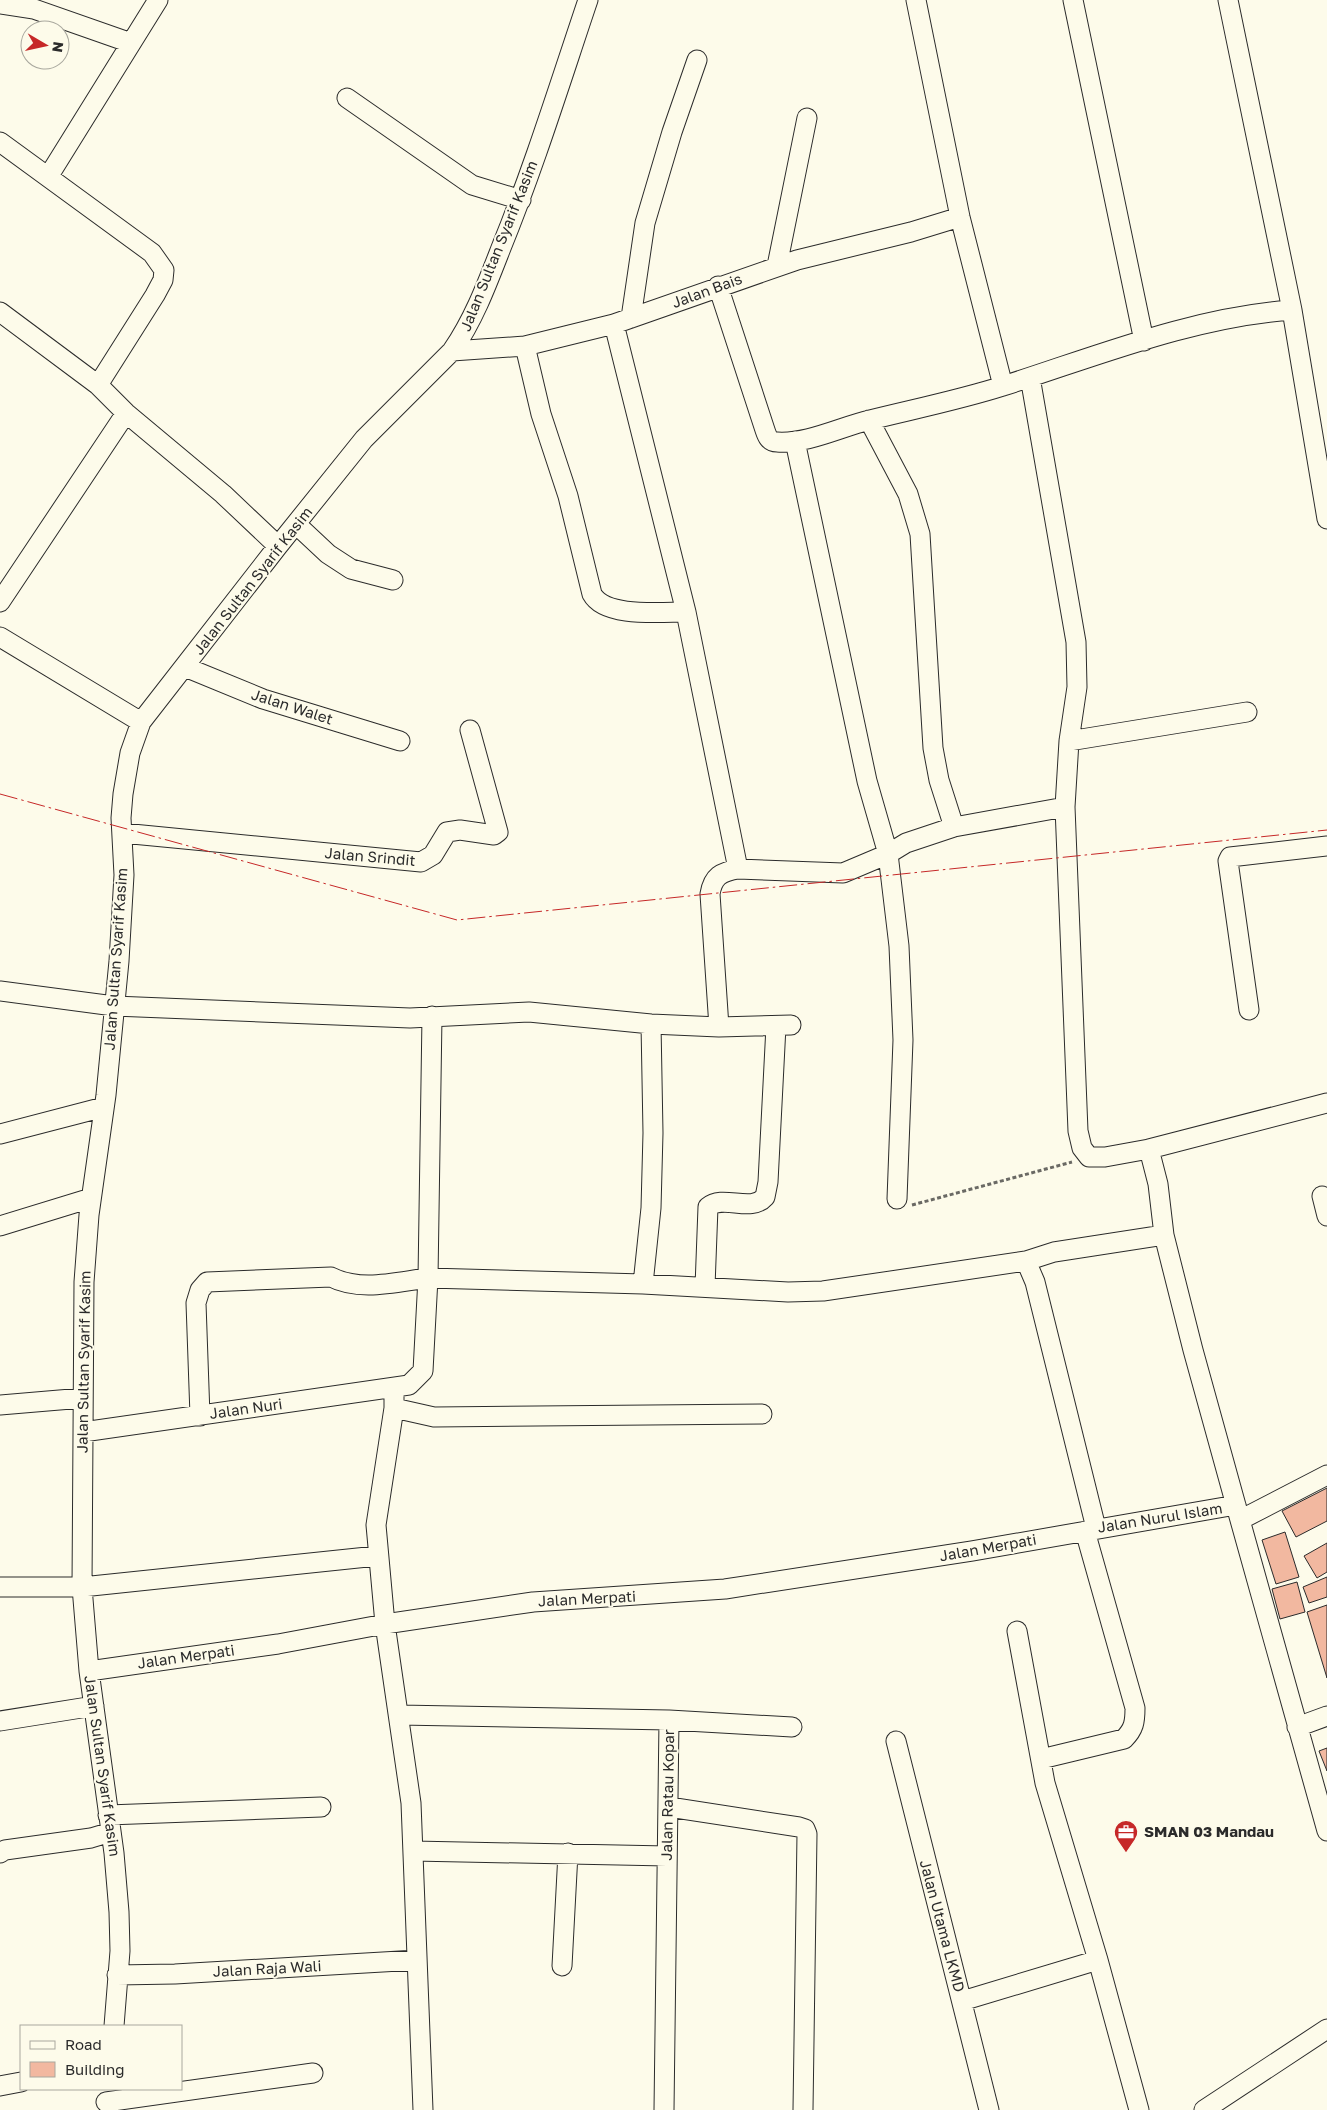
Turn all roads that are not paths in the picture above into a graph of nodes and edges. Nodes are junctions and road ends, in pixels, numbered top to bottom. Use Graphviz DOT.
graph roads {
  1 [pos="158,0"];
  2 [pos="588,0"];
  3 [pos="916,0"];
  4 [pos="1073,0"];
  5 [pos="1228,0"];
  6 [pos="0,4"];
  7 [pos="36,5"];
  8 [pos="131,43"];
  9 [pos="697,60"];
  10 [pos="347,98"];
  11 [pos="807,118"];
  12 [pos="0,142"];
  13 [pos="48,177"];
  14 [pos="521,200"];
  15 [pos="960,217"];
  16 [pos="777,266"];
  17 [pos="718,286"];
  18 [pos="1292,310"];
  19 [pos="0,312"];
  20 [pos="623,321"];
  21 [pos="1144,341"];
  22 [pos="525,346"];
  23 [pos="452,351"];
  24 [pos="1030,377"];
  25 [pos="98,385"];
  26 [pos="1003,386"];
  27 [pos="126,413"];
  28 [pos="869,420"];
  29 [pos="795,441"];
  30 [pos="1327,518"];
  31 [pos="296,525"];
  32 [pos="278,546"];
  33 [pos="393,580"];
  34 [pos="0,602"];
  35 [pos="686,612"];
  36 [pos="0,637"];
  37 [pos="185,667"];
  38 [pos="1247,712"];
  39 [pos="141,722"];
  40 [pos="470,730"];
  41 [pos="400,741"];
  42 [pos="1069,741"];
  43 [pos="1064,807"];
  44 [pos="954,827"];
  45 [pos="122,832"];
  46 [pos="1327,846"];
  47 [pos="888,854"];
  48 [pos="738,868"];
  49 [pos="0,990"];
  50 [pos="114,1006"];
  51 [pos="1249,1010"];
  52 [pos="432,1016"];
  53 [pos="651,1024"];
  54 [pos="719,1027"];
  55 [pos="1327,1103"];
  56 [pos="104,1107"];
  57 [pos="0,1134"];
  58 [pos="1149,1148"];
  59 [pos="1322,1196"];
  60 [pos="91,1198"];
  61 [pos="897,1199"];
  62 [pos="1327,1216"];
  63 [pos="0,1226"];
  64 [pos="1164,1235"];
  65 [pos="1026,1261"];
  66 [pos="428,1278"];
  67 [pos="643,1284"];
  68 [pos="705,1287"];
  69 [pos="402,1387"];
  70 [pos="82,1398"];
  71 [pos="0,1405"];
  72 [pos="394,1408"];
  73 [pos="762,1414"];
  74 [pos="200,1416"];
  75 [pos="83,1432"];
  76 [pos="1327,1475"];
  77 [pos="1238,1513"];
  78 [pos="1090,1530"];
  79 [pos="377,1556"];
  80 [pos="0,1587"];
  81 [pos="82,1587"];
  82 [pos="385,1624"];
  83 [pos="1017,1631"];
  84 [pos="89,1671"];
  85 [pos="94,1706"];
  86 [pos="399,1715"];
  87 [pos="1327,1716"];
  88 [pos="668,1720"];
  89 [pos="0,1721"];
  90 [pos="792,1727"];
  91 [pos="1297,1727"];
  92 [pos="896,1741"];
  93 [pos="1041,1759"];
  94 [pos="321,1807"];
  95 [pos="669,1807"];
  96 [pos="110,1824"];
  97 [pos="1327,1832"];
  98 [pos="413,1851"];
  99 [pos="0,1853"];
  100 [pos="568,1853"];
  101 [pos="667,1856"];
  102 [pos="417,1960"];
  103 [pos="1098,1960"];
  104 [pos="562,1966"];
  105 [pos="117,1975"];
  106 [pos="962,2001"];
  107 [pos="114,2025"];
  108 [pos="1327,2029"];
  109 [pos="313,2073"];
  110 [pos="20,2082"];
  111 [pos="0,2086"];
  112 [pos="106,2100"];
  113 [pos="423,2110"];
  114 [pos="664,2110"];
  115 [pos="803,2110"];
  116 [pos="989,2110"];
  117 [pos="1139,2110"];
  118 [pos="1204,2110"];
  1 -- 8 [label="street"];
  2 -- 14 [label="street, Jalan Sultan Syarif Kasim"];
  3 -- 15 [label="street"];
  4 -- 21 [label="street"];
  5 -- 18 [label="street"];
  6 -- 7 [label="street"];
  7 -- 8 [label="street"];
  8 -- 13 [label="street"];
  9 -- 20 [label="street"];
  10 -- 14 [label="street"];
  11 -- 16 [label="street"];
  12 -- 13 [label="street"];
  13 -- 25 [label="street"];
  14 -- 23 [label="street, Jalan Sultan Syarif Kasim"];
  15 -- 16 [label="street, Jalan Bais"];
  15 -- 26 [label="street"];
  16 -- 17 [label="street, Jalan Bais"];
  17 -- 20 [label="street, Jalan Bais"];
  17 -- 29 [label="street"];
  18 -- 21 [label="street"];
  18 -- 30 [label="street"];
  19 -- 25 [label="street"];
  20 -- 22 [label="street, Jalan Bais"];
  20 -- 35 [label="street"];
  21 -- 24 [label="street"];
  22 -- 23 [label="street, Jalan Bais"];
  22 -- 35 [label="street"];
  23 -- 31 [label="street, Jalan Sultan Syarif Kasim"];
  24 -- 26 [label="street"];
  24 -- 42 [label="street"];
  25 -- 27 [label="street"];
  26 -- 28 [label="street"];
  27 -- 32 [label="street"];
  27 -- 34 [label="street"];
  28 -- 29 [label="street"];
  28 -- 44 [label="street"];
  29 -- 47 [label="street"];
  31 -- 32 [label="street, Jalan Sultan Syarif Kasim"];
  31 -- 33 [label="street"];
  32 -- 37 [label="street, Jalan Sultan Syarif Kasim"];
  35 -- 48 [label="street"];
  36 -- 39 [label="street"];
  37 -- 39 [label="street, Jalan Sultan Syarif Kasim"];
  37 -- 41 [label="street, Jalan Walet"];
  38 -- 42 [label="street"];
  39 -- 45 [label="street, Jalan Sultan Syarif Kasim"];
  40 -- 45 [label="street, Jalan Srindit"];
  42 -- 43 [label="street"];
  43 -- 44 [label="street"];
  43 -- 58 [label="street"];
  44 -- 47 [label="street"];
  45 -- 50 [label="street, Jalan Sultan Syarif Kasim"];
  46 -- 51 [label="street"];
  47 -- 48 [label="street"];
  47 -- 61 [label="street"];
  48 -- 54 [label="street"];
  49 -- 50 [label="street"];
  50 -- 52 [label="street"];
  50 -- 56 [label="street, Jalan Sultan Syarif Kasim"];
  52 -- 53 [label="street"];
  52 -- 66 [label="street"];
  53 -- 54 [label="street"];
  53 -- 67 [label="street"];
  54 -- 68 [label="street"];
  55 -- 58 [label="street"];
  56 -- 57 [label="street"];
  56 -- 60 [label="street, Jalan Sultan Syarif Kasim"];
  58 -- 64 [label="street"];
  59 -- 62 [label="street"];
  60 -- 63 [label="street"];
  60 -- 70 [label="street, Jalan Sultan Syarif Kasim"];
  64 -- 65 [label="street"];
  64 -- 77 [label="street"];
  65 -- 68 [label="street"];
  65 -- 78 [label="street"];
  66 -- 67 [label="street"];
  66 -- 69 [label="street"];
  66 -- 74 [label="street"];
  67 -- 68 [label="street"];
  69 -- 72 [label="street"];
  69 -- 74 [label="street, Jalan Nuri"];
  70 -- 71 [label="street"];
  70 -- 75 [label="street, Jalan Sultan Syarif Kasim"];
  72 -- 73 [label="street"];
  72 -- 79 [label="street"];
  74 -- 75 [label="street, Jalan Nuri"];
  75 -- 81 [label="street, Jalan Sultan Syarif Kasim"];
  76 -- 77 [label="street, Jalan Nurul Islam"];
  77 -- 78 [label="street, Jalan Nurul Islam"];
  77 -- 91 [label="street"];
  78 -- 82 [label="street, Jalan Merpati"];
  78 -- 93 [label="street"];
  79 -- 81 [label="street"];
  79 -- 82 [label="street"];
  80 -- 81 [label="street"];
  81 -- 84 [label="street, Jalan Sultan Syarif Kasim"];
  82 -- 84 [label="street, Jalan Merpati"];
  82 -- 86 [label="street"];
  83 -- 93 [label="street"];
  84 -- 85 [label="street, Jalan Sultan Syarif Kasim"];
  85 -- 89 [label="street"];
  85 -- 96 [label="street, Jalan Sultan Syarif Kasim"];
  86 -- 88 [label="street, Jalan Ratau Kopar"];
  86 -- 98 [label="street"];
  87 -- 91 [label="street"];
  88 -- 90 [label="street"];
  88 -- 95 [label="street, Jalan Ratau Kopar"];
  91 -- 97 [label="street"];
  92 -- 106 [label="street, Jalan Utama LKMD"];
  93 -- 103 [label="street"];
  94 -- 96 [label="street"];
  95 -- 101 [label="street, Jalan Ratau Kopar"];
  95 -- 115 [label="street"];
  96 -- 99 [label="street"];
  96 -- 105 [label="street, Jalan Sultan Syarif Kasim"];
  98 -- 100 [label="street"];
  98 -- 102 [label="street"];
  100 -- 101 [label="street"];
  100 -- 104 [label="street"];
  101 -- 114 [label="street, Jalan Ratau Kopar"];
  102 -- 105 [label="street, Jalan Raja Wali"];
  102 -- 113 [label="street"];
  103 -- 106 [label="street"];
  103 -- 117 [label="street"];
  105 -- 107 [label="street, Jalan Sultan Syarif Kasim"];
  106 -- 116 [label="street, Jalan Utama LKMD"];
  108 -- 118 [label="street"];
  109 -- 112 [label="street"];
  110 -- 111 [label="street"];
}
